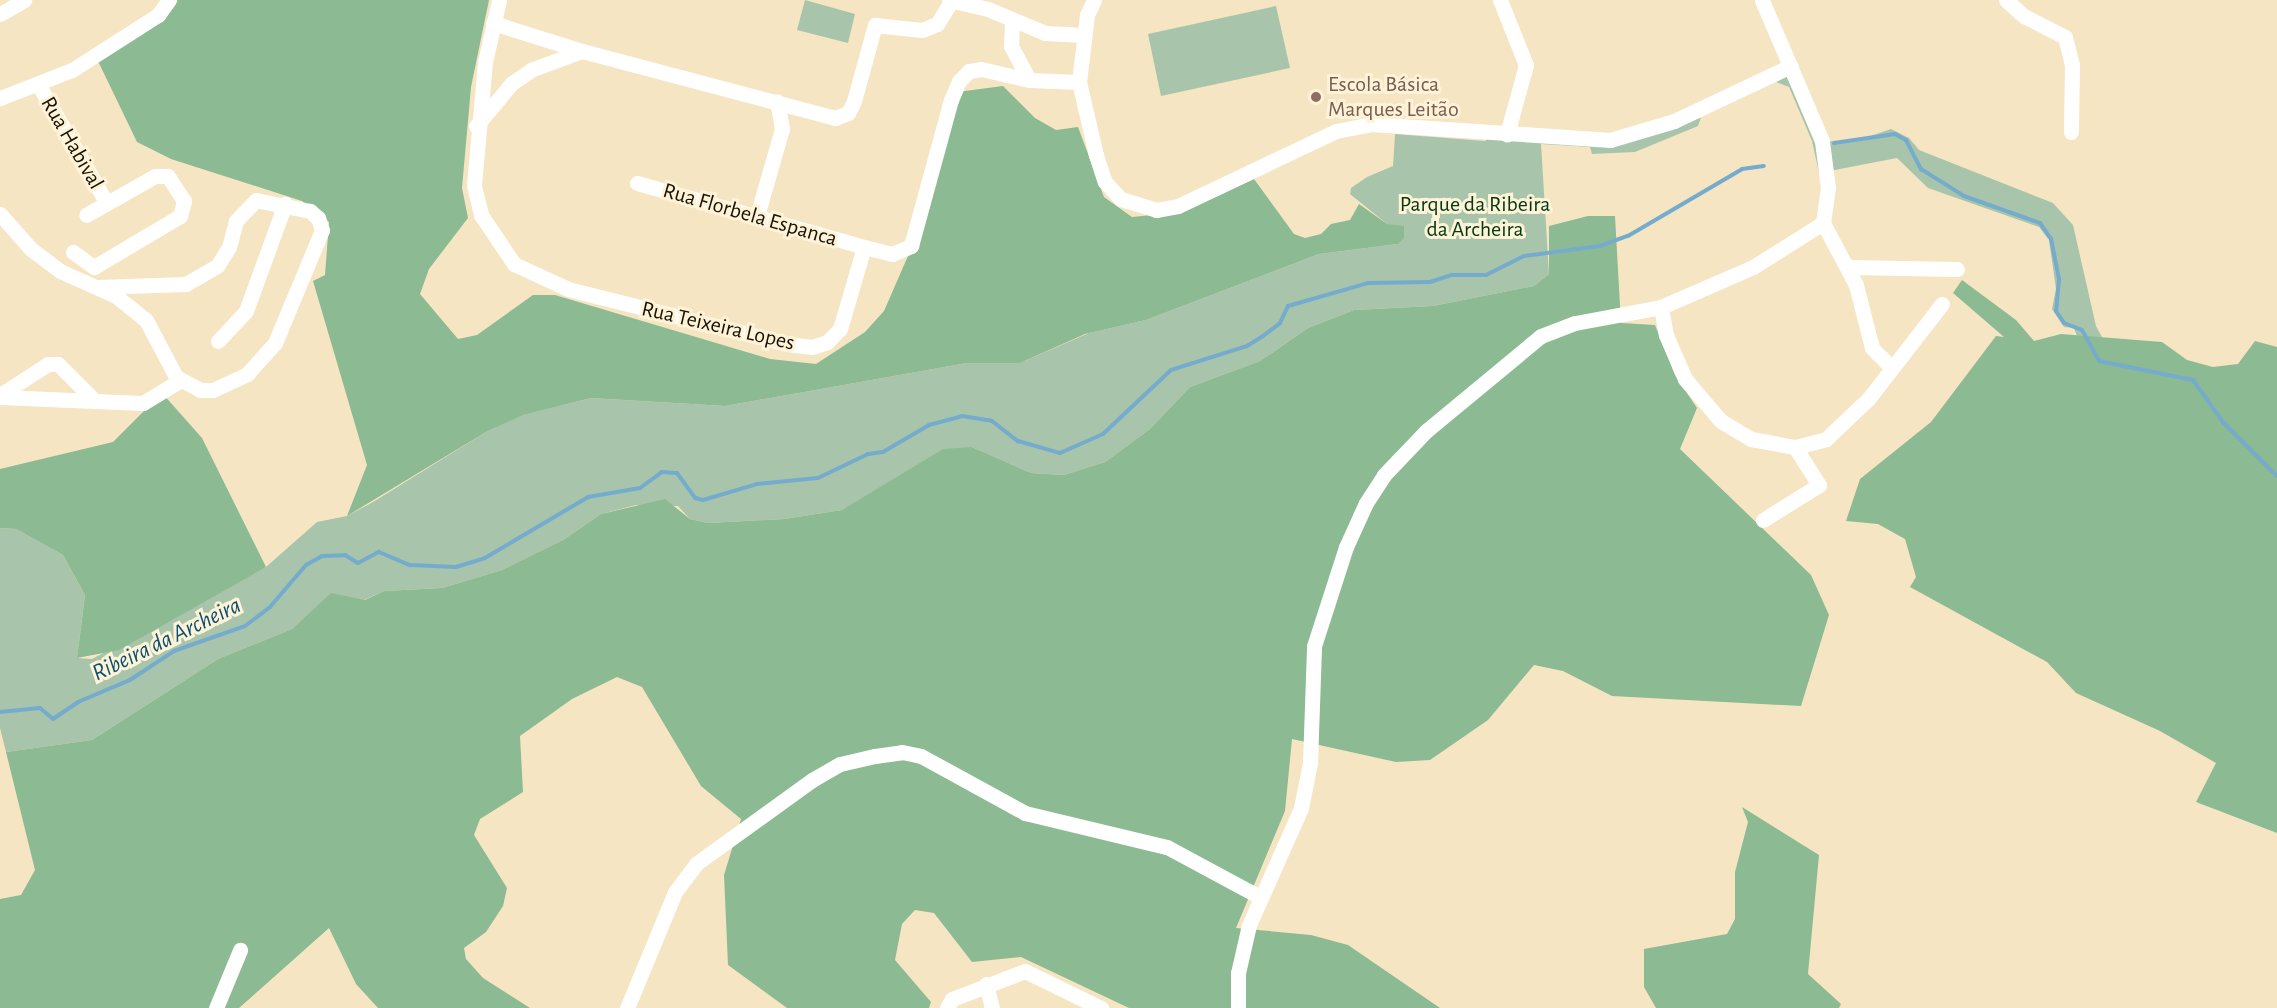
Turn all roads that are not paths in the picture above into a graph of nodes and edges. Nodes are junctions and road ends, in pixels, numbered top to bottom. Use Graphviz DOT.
graph roads {
  1 [pos="24,0"];
  2 [pos="169,0"];
  3 [pos="499,0"];
  4 [pos="1094,0"];
  5 [pos="1500,0"];
  6 [pos="1762,0"];
  7 [pos="2006,0"];
  8 [pos="949,2"];
  9 [pos="0,14"];
  10 [pos="1012,20"];
  11 [pos="494,22"];
  12 [pos="1083,35"];
  13 [pos="582,51"];
  14 [pos="1791,66"];
  15 [pos="1029,80"];
  16 [pos="1079,82"];
  17 [pos="38,84"];
  18 [pos="0,98"];
  19 [pos="777,101"];
  20 [pos="476,126"];
  21 [pos="2071,132"];
  22 [pos="1507,134"];
  23 [pos="637,183"];
  24 [pos="106,202"];
  25 [pos="285,204"];
  26 [pos="0,214"];
  27 [pos="86,214"];
  28 [pos="757,216"];
  29 [pos="1822,223"];
  30 [pos="864,247"];
  31 [pos="73,252"];
  32 [pos="1848,267"];
  33 [pos="1957,269"];
  34 [pos="98,287"];
  35 [pos="1942,304"];
  36 [pos="1661,307"];
  37 [pos="218,340"];
  38 [pos="1891,367"];
  39 [pos="181,380"];
  40 [pos="0,396"];
  41 [pos="95,401"];
  42 [pos="1795,447"];
  43 [pos="1763,520"];
  44 [pos="1260,897"];
  45 [pos="240,950"];
  46 [pos="986,984"];
  47 [pos="216,1008"];
  48 [pos="627,1008"];
  49 [pos="947,1008"];
  50 [pos="992,1008"];
  51 [pos="1101,1008"];
  52 [pos="1238,1008"];
  1 -- 9 [label="street"];
  2 -- 17 [label="street"];
  3 -- 11 [label="street, Rua Teixeira Lopes"];
  4 -- 12 [label="street"];
  5 -- 22 [label="street"];
  6 -- 14 [label="street"];
  7 -- 21 [label="street"];
  8 -- 10 [label="street"];
  8 -- 19 [label="street"];
  10 -- 12 [label="street"];
  10 -- 15 [label="street"];
  11 -- 13 [label="street"];
  11 -- 20 [label="street, Rua Teixeira Lopes"];
  12 -- 16 [label="street"];
  13 -- 19 [label="street"];
  13 -- 20 [label="street"];
  14 -- 22 [label="street"];
  14 -- 29 [label="street"];
  15 -- 16 [label="street"];
  15 -- 30 [label="street"];
  16 -- 22 [label="street"];
  17 -- 18 [label="street"];
  17 -- 24 [label="street, Rua Habival"];
  19 -- 28 [label="street"];
  20 -- 30 [label="street, Rua Teixeira Lopes"];
  23 -- 28 [label="street, Rua Florbela Espanca"];
  24 -- 27 [label="street, Rua Habival"];
  24 -- 31 [label="street, Rua Habival"];
  25 -- 34 [label="street"];
  25 -- 37 [label="street"];
  25 -- 39 [label="street"];
  26 -- 34 [label="street"];
  28 -- 30 [label="street, Rua Florbela Espanca"];
  29 -- 32 [label="street"];
  29 -- 36 [label="street"];
  32 -- 33 [label="street"];
  32 -- 38 [label="street"];
  34 -- 39 [label="street"];
  35 -- 38 [label="street"];
  36 -- 42 [label="street"];
  36 -- 44 [label="street"];
  38 -- 42 [label="street"];
  39 -- 41 [label="street"];
  40 -- 41 [label="street"];
  40 -- 41 [label="street"];
  42 -- 43 [label="street"];
  44 -- 48 [label="street"];
  44 -- 52 [label="street"];
  45 -- 47 [label="street"];
  46 -- 49 [label="street"];
  46 -- 50 [label="street"];
  46 -- 51 [label="street"];
}
